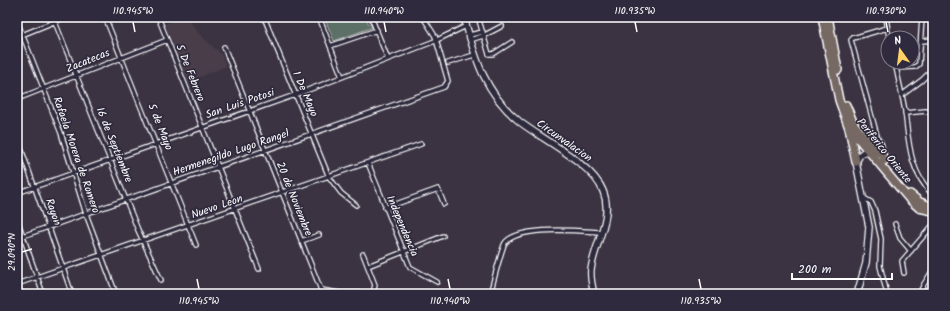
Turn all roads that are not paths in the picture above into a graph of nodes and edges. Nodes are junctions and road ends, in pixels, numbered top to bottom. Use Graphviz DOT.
graph roads {
  1 [pos="53,17"];
  2 [pos="66,17"];
  3 [pos="105,17"];
  4 [pos="158,17"];
  5 [pos="264,17"];
  6 [pos="319,17"];
  7 [pos="371,17"];
  8 [pos="423,17"];
  9 [pos="464,17"];
  10 [pos="478,17"];
  11 [pos="822,17"];
  12 [pos="828,17"];
  13 [pos="886,17"];
  14 [pos="922,17"];
  15 [pos="17,21"];
  16 [pos="55,22"];
  17 [pos="466,26"];
  18 [pos="502,26"];
  19 [pos="887,28"];
  20 [pos="376,30"];
  21 [pos="482,34"];
  22 [pos="22,35"];
  23 [pos="17,37"];
  24 [pos="470,38"];
  25 [pos="167,40"];
  26 [pos="933,40"];
  27 [pos="435,41"];
  28 [pos="922,41"];
  29 [pos="512,42"];
  30 [pos="330,46"];
  31 [pos="224,47"];
  32 [pos="920,54"];
  33 [pos="474,55"];
  34 [pos="122,57"];
  35 [pos="388,59"];
  36 [pos="448,64"];
  37 [pos="933,69"];
  38 [pos="896,70"];
  39 [pos="76,75"];
  40 [pos="342,77"];
  41 [pos="43,88"];
  42 [pos="295,95"];
  43 [pos="902,95"];
  44 [pos="17,99"];
  45 [pos="249,111"];
  46 [pos="905,113"];
  47 [pos="933,114"];
  48 [pos="202,127"];
  49 [pos="849,128"];
  50 [pos="312,134"];
  51 [pos="17,137"];
  52 [pos="156,143"];
  53 [pos="879,143"];
  54 [pos="421,144"];
  55 [pos="870,147"];
  56 [pos="265,151"];
  57 [pos="110,160"];
  58 [pos="884,161"];
  59 [pos="856,162"];
  60 [pos="368,163"];
  61 [pos="219,168"];
  62 [pos="73,173"];
  63 [pos="329,177"];
  64 [pos="172,182"];
  65 [pos="34,187"];
  66 [pos="17,193"];
  67 [pos="282,193"];
  68 [pos="933,195"];
  69 [pos="864,198"];
  70 [pos="127,200"];
  71 [pos="444,204"];
  72 [pos="356,205"];
  73 [pos="385,208"];
  74 [pos="235,210"];
  75 [pos="932,211"];
  76 [pos="86,214"];
  77 [pos="17,219"];
  78 [pos="895,224"];
  79 [pos="933,225"];
  80 [pos="48,226"];
  81 [pos="189,226"];
  82 [pos="601,232"];
  83 [pos="319,235"];
  84 [pos="23,236"];
  85 [pos="443,236"];
  86 [pos="17,238"];
  87 [pos="301,241"];
  88 [pos="143,242"];
  89 [pos="196,245"];
  90 [pos="911,251"];
  91 [pos="404,252"];
  92 [pos="363,254"];
  93 [pos="102,255"];
  94 [pos="368,266"];
  95 [pos="63,268"];
  96 [pos="259,269"];
  97 [pos="933,270"];
  98 [pos="904,273"];
  99 [pos="38,277"];
  100 [pos="161,280"];
  101 [pos="437,282"];
  102 [pos="17,283"];
  103 [pos="21,294"];
  104 [pos="43,294"];
  105 [pos="72,294"];
  106 [pos="116,294"];
  107 [pos="368,294"];
  108 [pos="490,294"];
  109 [pos="594,294"];
  110 [pos="857,294"];
  111 [pos="887,294"];
  112 [pos="919,294"];
  1 -- 16 [label="street, 16 de Septiembre"];
  2 -- 16 [label="street"];
  3 -- 34 [label="street, 5 de Mayo"];
  4 -- 25 [label="street, 5 De Febrero"];
  5 -- 42 [label="street, 1 De Mayo"];
  6 -- 30 [label="street"];
  7 -- 20 [label="street"];
  8 -- 27 [label="street"];
  9 -- 17 [label="street, Circunvalacion"];
  10 -- 21 [label="street"];
  11 -- 49 [label="highway, Periferico Oriente"];
  12 -- 55 [label="highway, Periferico Oriente"];
  13 -- 19 [label="street"];
  14 -- 28 [label="street"];
  15 -- 22 [label="street, Rafaela Morera de Romero"];
  16 -- 22 [label="street"];
  16 -- 39 [label="street, 16 de Septiembre"];
  17 -- 24 [label="street, Circunvalacion"];
  17 -- 27 [label="street, San Luis Potosi"];
  18 -- 21 [label="street"];
  19 -- 53 [label="street"];
  20 -- 30 [label="street"];
  20 -- 35 [label="street"];
  21 -- 24 [label="street"];
  21 -- 29 [label="street"];
  22 -- 23 [label="street"];
  22 -- 41 [label="street, Rafaela Morera de Romero"];
  24 -- 33 [label="street, Circunvalacion"];
  25 -- 34 [label="street, Zacatecas"];
  25 -- 48 [label="street, 5 De Febrero"];
  26 -- 28 [label="street"];
  27 -- 35 [label="street, San Luis Potosi"];
  27 -- 50 [label="street, Hermenegildo Lugo Rangel"];
  28 -- 32 [label="street"];
  30 -- 40 [label="street"];
  31 -- 45 [label="street, 20 de Noviembre"];
  33 -- 36 [label="street"];
  33 -- 82 [label="street, Circunvalacion"];
  34 -- 39 [label="street, Zacatecas"];
  34 -- 52 [label="street, 5 de Mayo"];
  35 -- 40 [label="street, San Luis Potosi"];
  37 -- 43 [label="street"];
  38 -- 43 [label="street"];
  39 -- 41 [label="street, Zacatecas"];
  39 -- 57 [label="street, 16 de Septiembre"];
  40 -- 42 [label="street, San Luis Potosi"];
  41 -- 44 [label="street, Zacatecas"];
  41 -- 62 [label="street, Rafaela Morera de Romero"];
  42 -- 45 [label="street, San Luis Potosi"];
  42 -- 50 [label="street, 1 De Mayo"];
  43 -- 46 [label="street"];
  45 -- 48 [label="street, San Luis Potosi"];
  45 -- 56 [label="street, 20 de Noviembre"];
  46 -- 47 [label="street"];
  46 -- 68 [label="street"];
  48 -- 52 [label="street, San Luis Potosi"];
  48 -- 61 [label="street, 5 De Febrero"];
  49 -- 55 [label="highway, Periferico Oriente"];
  49 -- 59 [label="highway"];
  50 -- 56 [label="street, Hermenegildo Lugo Rangel"];
  50 -- 63 [label="street, 1 De Mayo"];
  51 -- 65 [label="street, Rayon"];
  52 -- 57 [label="street, San Luis Potosi"];
  52 -- 64 [label="street, 5 de Mayo"];
  53 -- 55 [label="street"];
  53 -- 58 [label="highway"];
  54 -- 60 [label="street, Nuevo Leon"];
  55 -- 58 [label="highway, Periferico Oriente"];
  55 -- 59 [label="street"];
  55 -- 75 [label="highway, Periferico Oriente"];
  56 -- 61 [label="street, Hermenegildo Lugo Rangel"];
  56 -- 67 [label="street, 20 de Noviembre"];
  57 -- 62 [label="street, San Luis Potosi"];
  57 -- 70 [label="street, 16 de Septiembre"];
  58 -- 75 [label="highway, Periferico Oriente"];
  59 -- 69 [label="street"];
  60 -- 63 [label="street, Nuevo Leon"];
  60 -- 73 [label="street, Independencia"];
  61 -- 64 [label="street, Hermenegildo Lugo Rangel"];
  61 -- 74 [label="street, 5 De Febrero"];
  62 -- 65 [label="street, San Luis Potosi"];
  62 -- 76 [label="street, Rafaela Morera de Romero"];
  63 -- 67 [label="street, Nuevo Leon"];
  63 -- 72 [label="street, 1 De Mayo"];
  64 -- 70 [label="street, Hermenegildo Lugo Rangel"];
  64 -- 81 [label="street, 5 de Mayo"];
  65 -- 66 [label="street, San Luis Potosi"];
  65 -- 80 [label="street, Rayon"];
  67 -- 74 [label="street, Nuevo Leon"];
  67 -- 87 [label="street, 20 de Noviembre"];
  69 -- 110 [label="street"];
  69 -- 111 [label="street"];
  70 -- 76 [label="street, Hermenegildo Lugo Rangel"];
  70 -- 88 [label="street, 16 de Septiembre"];
  71 -- 73 [label="street"];
  73 -- 91 [label="street, Independencia"];
  74 -- 81 [label="street, Nuevo Leon"];
  74 -- 96 [label="street, 5 De Febrero"];
  76 -- 80 [label="street, Hermenegildo Lugo Rangel"];
  76 -- 93 [label="street, Rafaela Morera de Romero"];
  77 -- 84 [label="street"];
  78 -- 90 [label="street"];
  79 -- 90 [label="street"];
  80 -- 84 [label="street, Hermenegildo Lugo Rangel"];
  80 -- 95 [label="street, Rayon"];
  81 -- 88 [label="street, Nuevo Leon"];
  81 -- 89 [label="street, 5 de Mayo"];
  82 -- 108 [label="street"];
  82 -- 109 [label="street, Circunvalacion"];
  83 -- 87 [label="street"];
  84 -- 86 [label="street, Hermenegildo Lugo Rangel"];
  84 -- 99 [label="street"];
  85 -- 91 [label="street"];
  87 -- 107 [label="street, 20 de Noviembre"];
  88 -- 93 [label="street, Nuevo Leon"];
  88 -- 100 [label="street, 16 de Septiembre"];
  90 -- 98 [label="street"];
  91 -- 94 [label="street"];
  91 -- 101 [label="street, Independencia"];
  92 -- 94 [label="street"];
  93 -- 95 [label="street, Nuevo Leon"];
  93 -- 106 [label="street, Rafaela Morera de Romero"];
  94 -- 107 [label="street"];
  95 -- 99 [label="street, Nuevo Leon"];
  95 -- 105 [label="street, Rayon"];
  97 -- 112 [label="street"];
  99 -- 102 [label="street, Nuevo Leon"];
  99 -- 104 [label="street"];
  102 -- 103 [label="street"];
}
